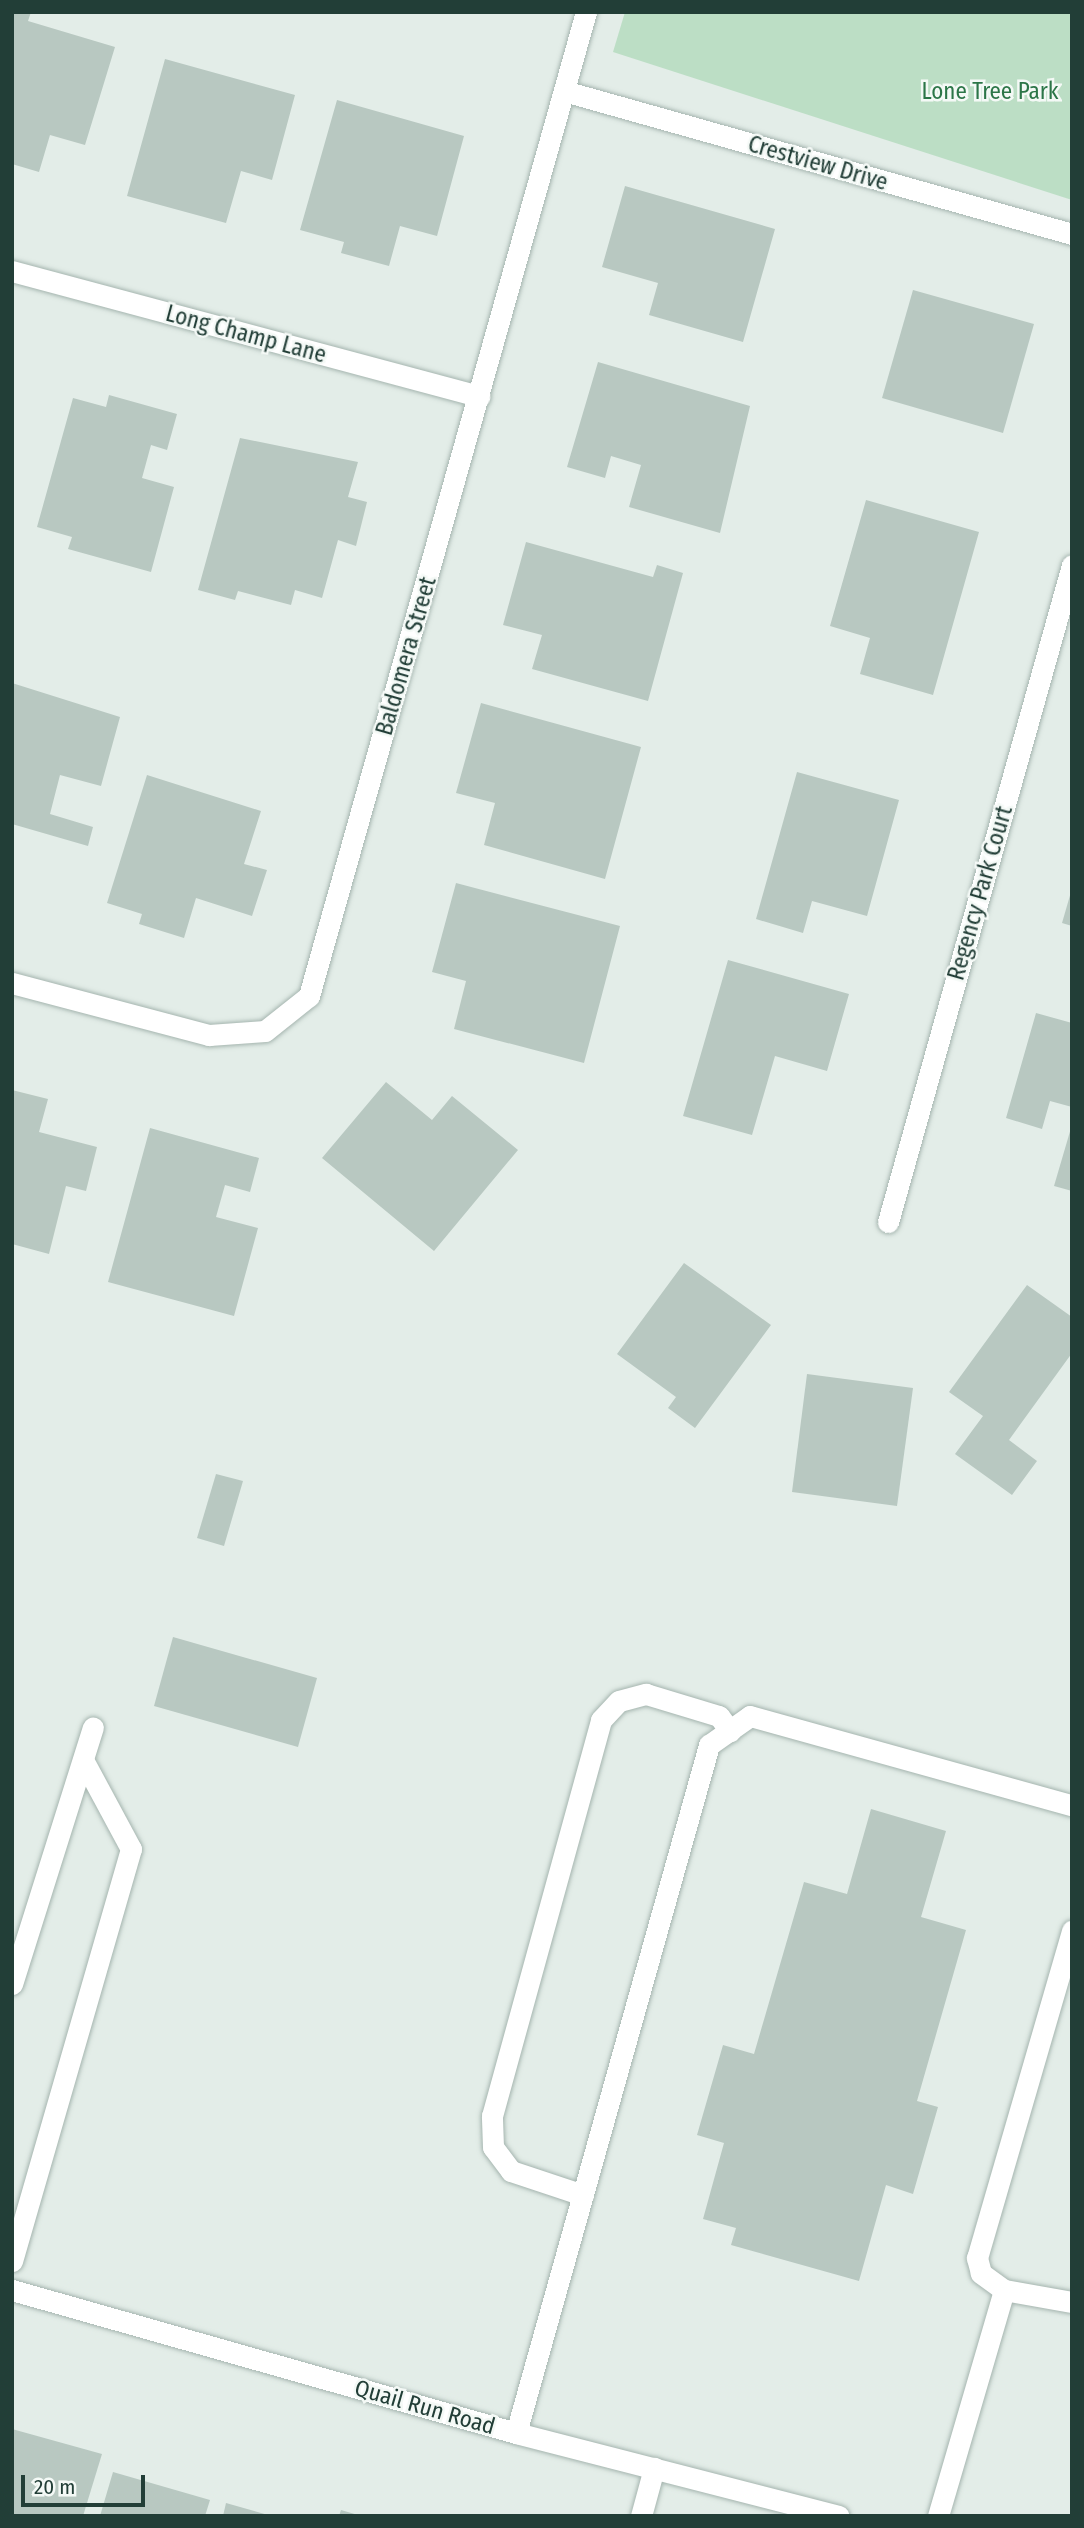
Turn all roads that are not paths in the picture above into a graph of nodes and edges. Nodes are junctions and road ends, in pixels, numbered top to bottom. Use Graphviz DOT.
graph roads {
  1 [pos="586,12"];
  2 [pos="564,91"];
  3 [pos="1072,234"];
  4 [pos="12,271"];
  5 [pos="480,396"];
  6 [pos="1072,565"];
  7 [pos="12,983"];
  8 [pos="888,1222"];
  9 [pos="93,1727"];
  10 [pos="730,1731"];
  11 [pos="83,1760"];
  12 [pos="1072,1805"];
  13 [pos="1072,1931"];
  14 [pos="12,1984"];
  15 [pos="583,2195"];
  16 [pos="12,2261"];
  17 [pos="12,2290"];
  18 [pos="1004,2290"];
  19 [pos="1072,2302"];
  20 [pos="516,2433"];
  21 [pos="654,2468"];
  22 [pos="641,2516"];
  23 [pos="839,2516"];
  24 [pos="938,2516"];
  1 -- 2 [label="street, Baldomera Street"];
  2 -- 3 [label="street, Crestview Drive"];
  2 -- 5 [label="street, Baldomera Street"];
  4 -- 5 [label="street, Long Champ Lane"];
  5 -- 7 [label="street, Baldomera Street"];
  6 -- 8 [label="street, Regency Park Court"];
  9 -- 11 [label="street"];
  10 -- 12 [label="street"];
  10 -- 15 [label="street"];
  10 -- 15 [label="street"];
  11 -- 14 [label="street"];
  11 -- 16 [label="street"];
  13 -- 18 [label="street"];
  15 -- 20 [label="street"];
  17 -- 20 [label="street, Quail Run Road"];
  18 -- 19 [label="street"];
  18 -- 24 [label="street"];
  20 -- 21 [label="street, Quail Run Road"];
  21 -- 22 [label="street"];
  21 -- 23 [label="street, Quail Run Road"];
}
